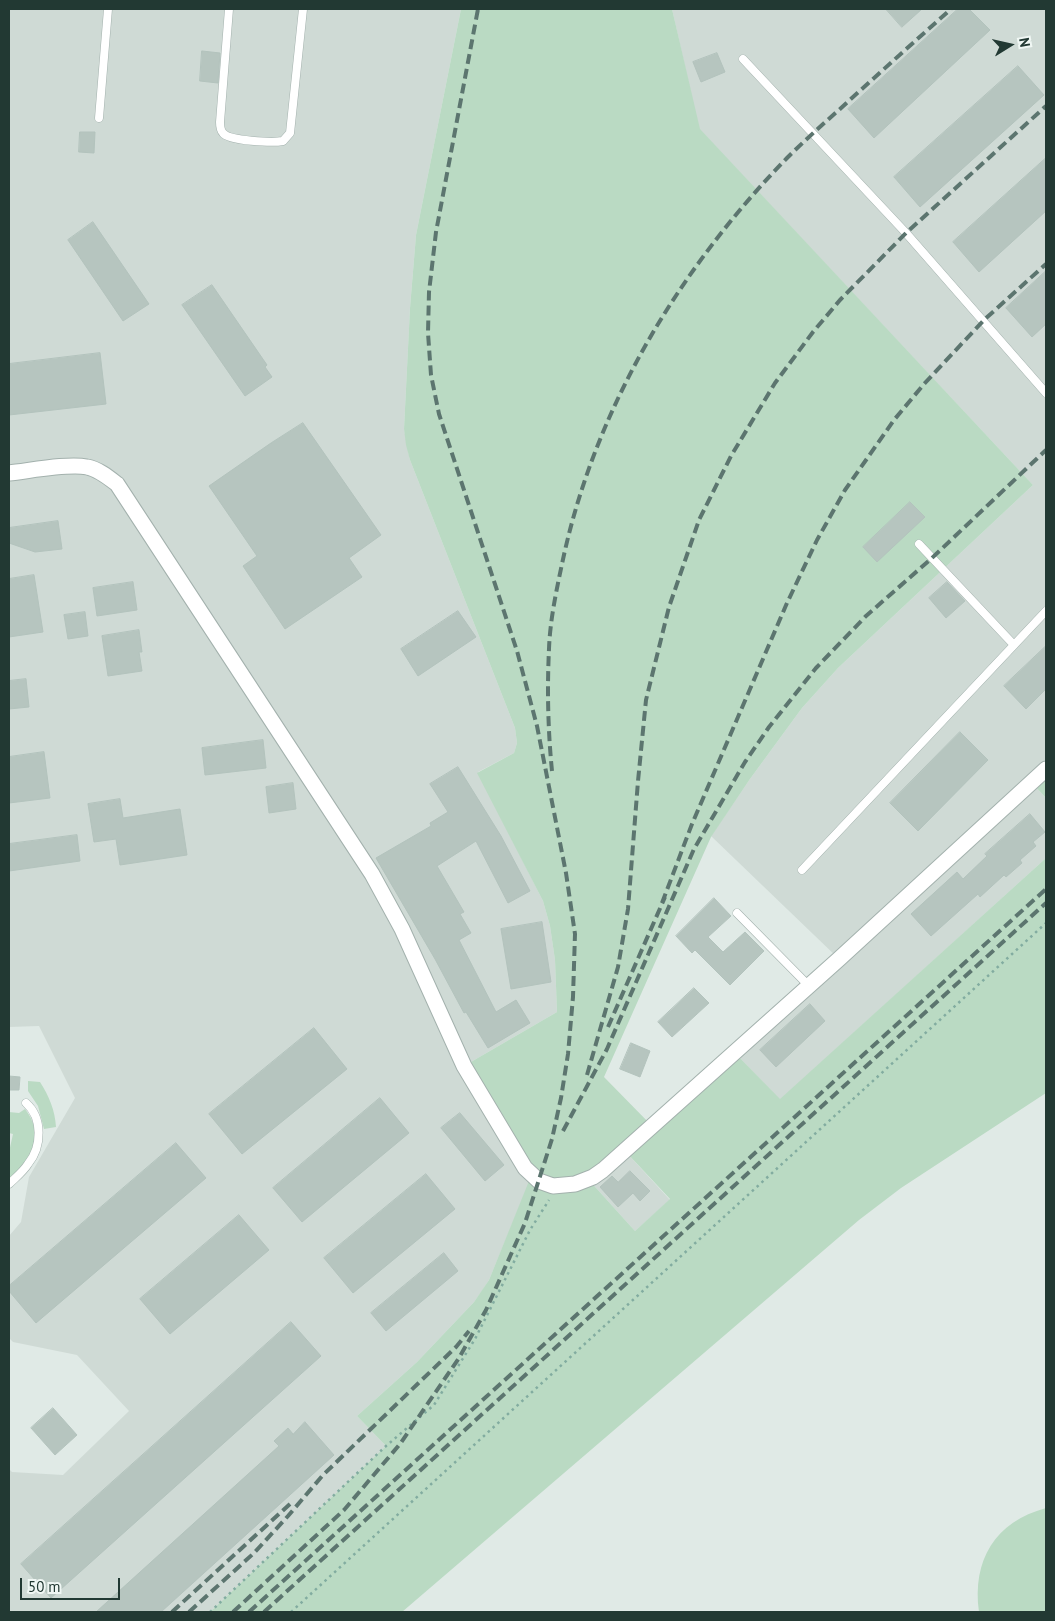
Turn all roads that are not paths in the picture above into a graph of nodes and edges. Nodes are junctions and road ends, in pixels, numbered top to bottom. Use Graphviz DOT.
graph roads {
  1 [pos="108,9"];
  2 [pos="229,9"];
  3 [pos="303,9"];
  4 [pos="743,59"];
  5 [pos="99,118"];
  6 [pos="1046,393"];
  7 [pos="9,473"];
  8 [pos="919,544"];
  9 [pos="1046,611"];
  10 [pos="1014,645"];
  11 [pos="1046,769"];
  12 [pos="802,870"];
  13 [pos="737,914"];
  14 [pos="809,986"];
  15 [pos="26,1103"];
  16 [pos="9,1184"];
  1 -- 5 [label="lane"];
  2 -- 3 [label="lane"];
  4 -- 6 [label="lane"];
  7 -- 14 [label="street"];
  8 -- 10 [label="lane"];
  9 -- 10 [label="lane"];
  10 -- 12 [label="lane"];
  11 -- 14 [label="street"];
  13 -- 14 [label="lane"];
  15 -- 16 [label="lane"];
}
